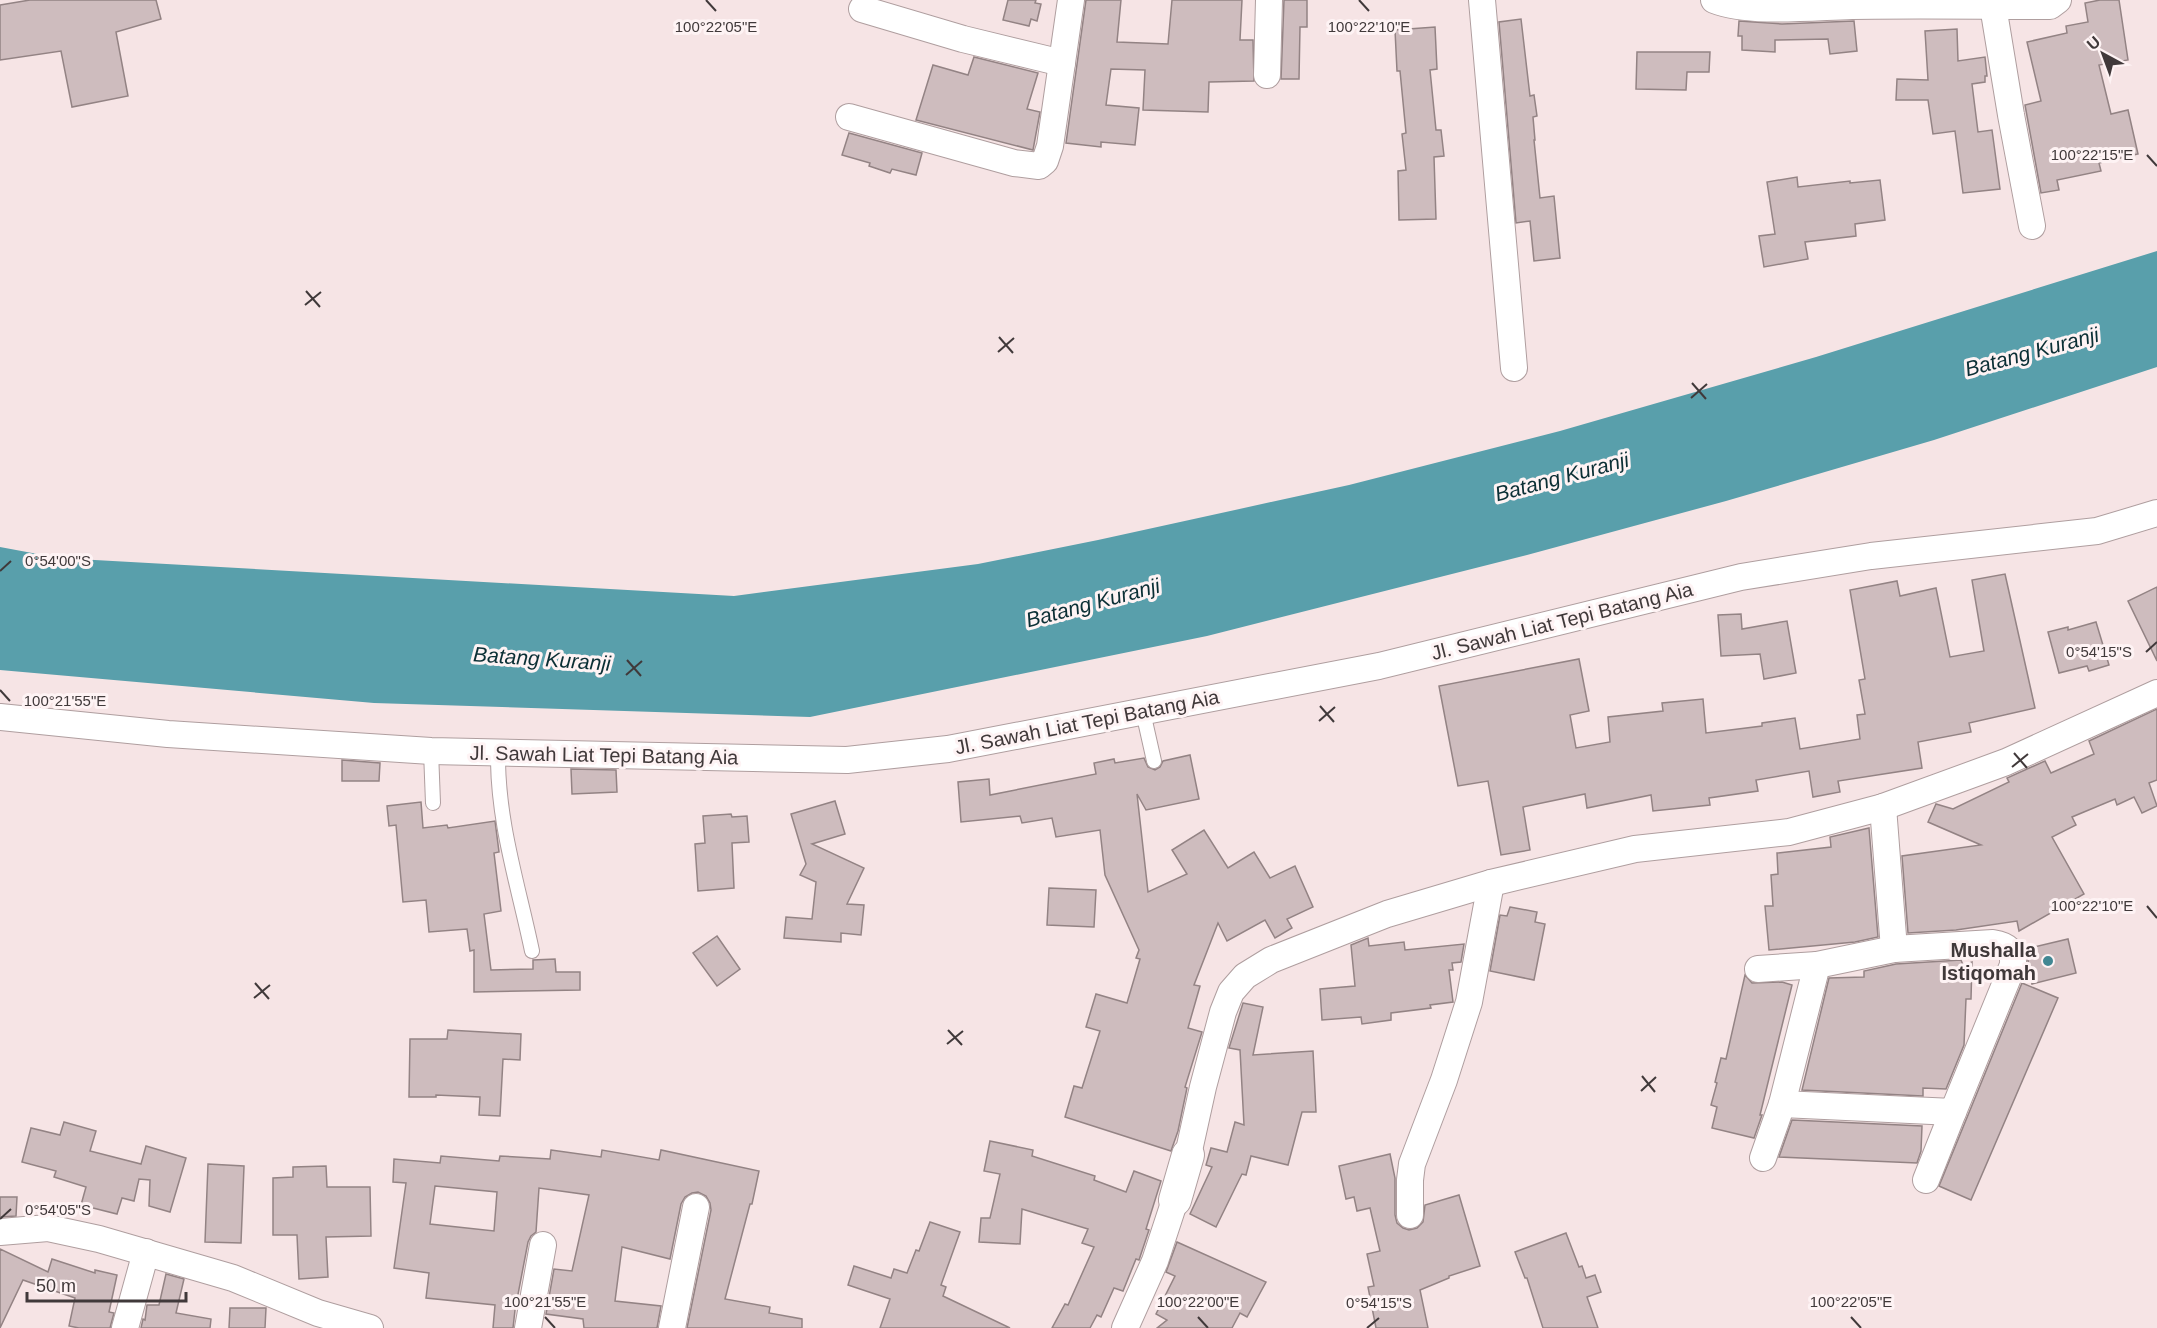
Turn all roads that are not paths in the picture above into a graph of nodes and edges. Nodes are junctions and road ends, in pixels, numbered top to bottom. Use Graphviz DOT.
graph roads {
  1 [pos="1071,0"];
  2 [pos="1269,0"];
  3 [pos="1482,0"];
  4 [pos="1714,0"];
  5 [pos="2058,0"];
  6 [pos="1993,6"];
  7 [pos="862,9"];
  8 [pos="1062,63"];
  9 [pos="1267,75"];
  10 [pos="849,117"];
  11 [pos="2032,226"];
  12 [pos="1514,368"];
  13 [pos="2157,513"];
  14 [pos="2157,693"];
  15 [pos="1143,712"];
  16 [pos="0,717"];
  17 [pos="431,750"];
  18 [pos="498,752"];
  19 [pos="1154,761"];
  20 [pos="433,803"];
  21 [pos="1883,807"];
  22 [pos="1491,883"];
  23 [pos="1894,949"];
  24 [pos="532,951"];
  25 [pos="1817,965"];
  26 [pos="1758,969"];
  27 [pos="1782,1104"];
  28 [pos="1953,1112"];
  29 [pos="1188,1155"];
  30 [pos="1762,1158"];
  31 [pos="1926,1180"];
  32 [pos="1175,1200"];
  33 [pos="696,1207"];
  34 [pos="1410,1215"];
  35 [pos="0,1232"];
  36 [pos="543,1245"];
  37 [pos="146,1252"];
  38 [pos="358,1326"];
  39 [pos="125,1328"];
  40 [pos="528,1328"];
  41 [pos="672,1328"];
  42 [pos="1125,1328"];
  1 -- 8 [label="street"];
  2 -- 9 [label="street"];
  3 -- 12 [label="street"];
  4 -- 6 [label="street"];
  5 -- 6 [label="street"];
  6 -- 11 [label="street"];
  7 -- 8 [label="street"];
  8 -- 10 [label="street"];
  13 -- 15 [label="street, Jl. Sawah Liat Tepi Batang Aia"];
  14 -- 21 [label="street"];
  15 -- 18 [label="street, Jl. Sawah Liat Tepi Batang Aia"];
  15 -- 19 [label="lane"];
  16 -- 17 [label="street, Jl. Sawah Liat Tepi Batang Aia"];
  17 -- 18 [label="street, Jl. Sawah Liat Tepi Batang Aia"];
  17 -- 20 [label="lane"];
  18 -- 24 [label="lane"];
  21 -- 22 [label="street"];
  21 -- 23 [label="street"];
  22 -- 29 [label="street"];
  22 -- 34 [label="street"];
  23 -- 25 [label="street"];
  23 -- 28 [label="street"];
  25 -- 26 [label="street"];
  25 -- 27 [label="street"];
  27 -- 28 [label="street"];
  27 -- 30 [label="street"];
  28 -- 31 [label="street"];
  29 -- 32 [label="street"];
  32 -- 42 [label="street"];
  33 -- 41 [label="street"];
  35 -- 37 [label="street"];
  36 -- 40 [label="street"];
  37 -- 38 [label="street"];
  37 -- 39 [label="street"];
}
